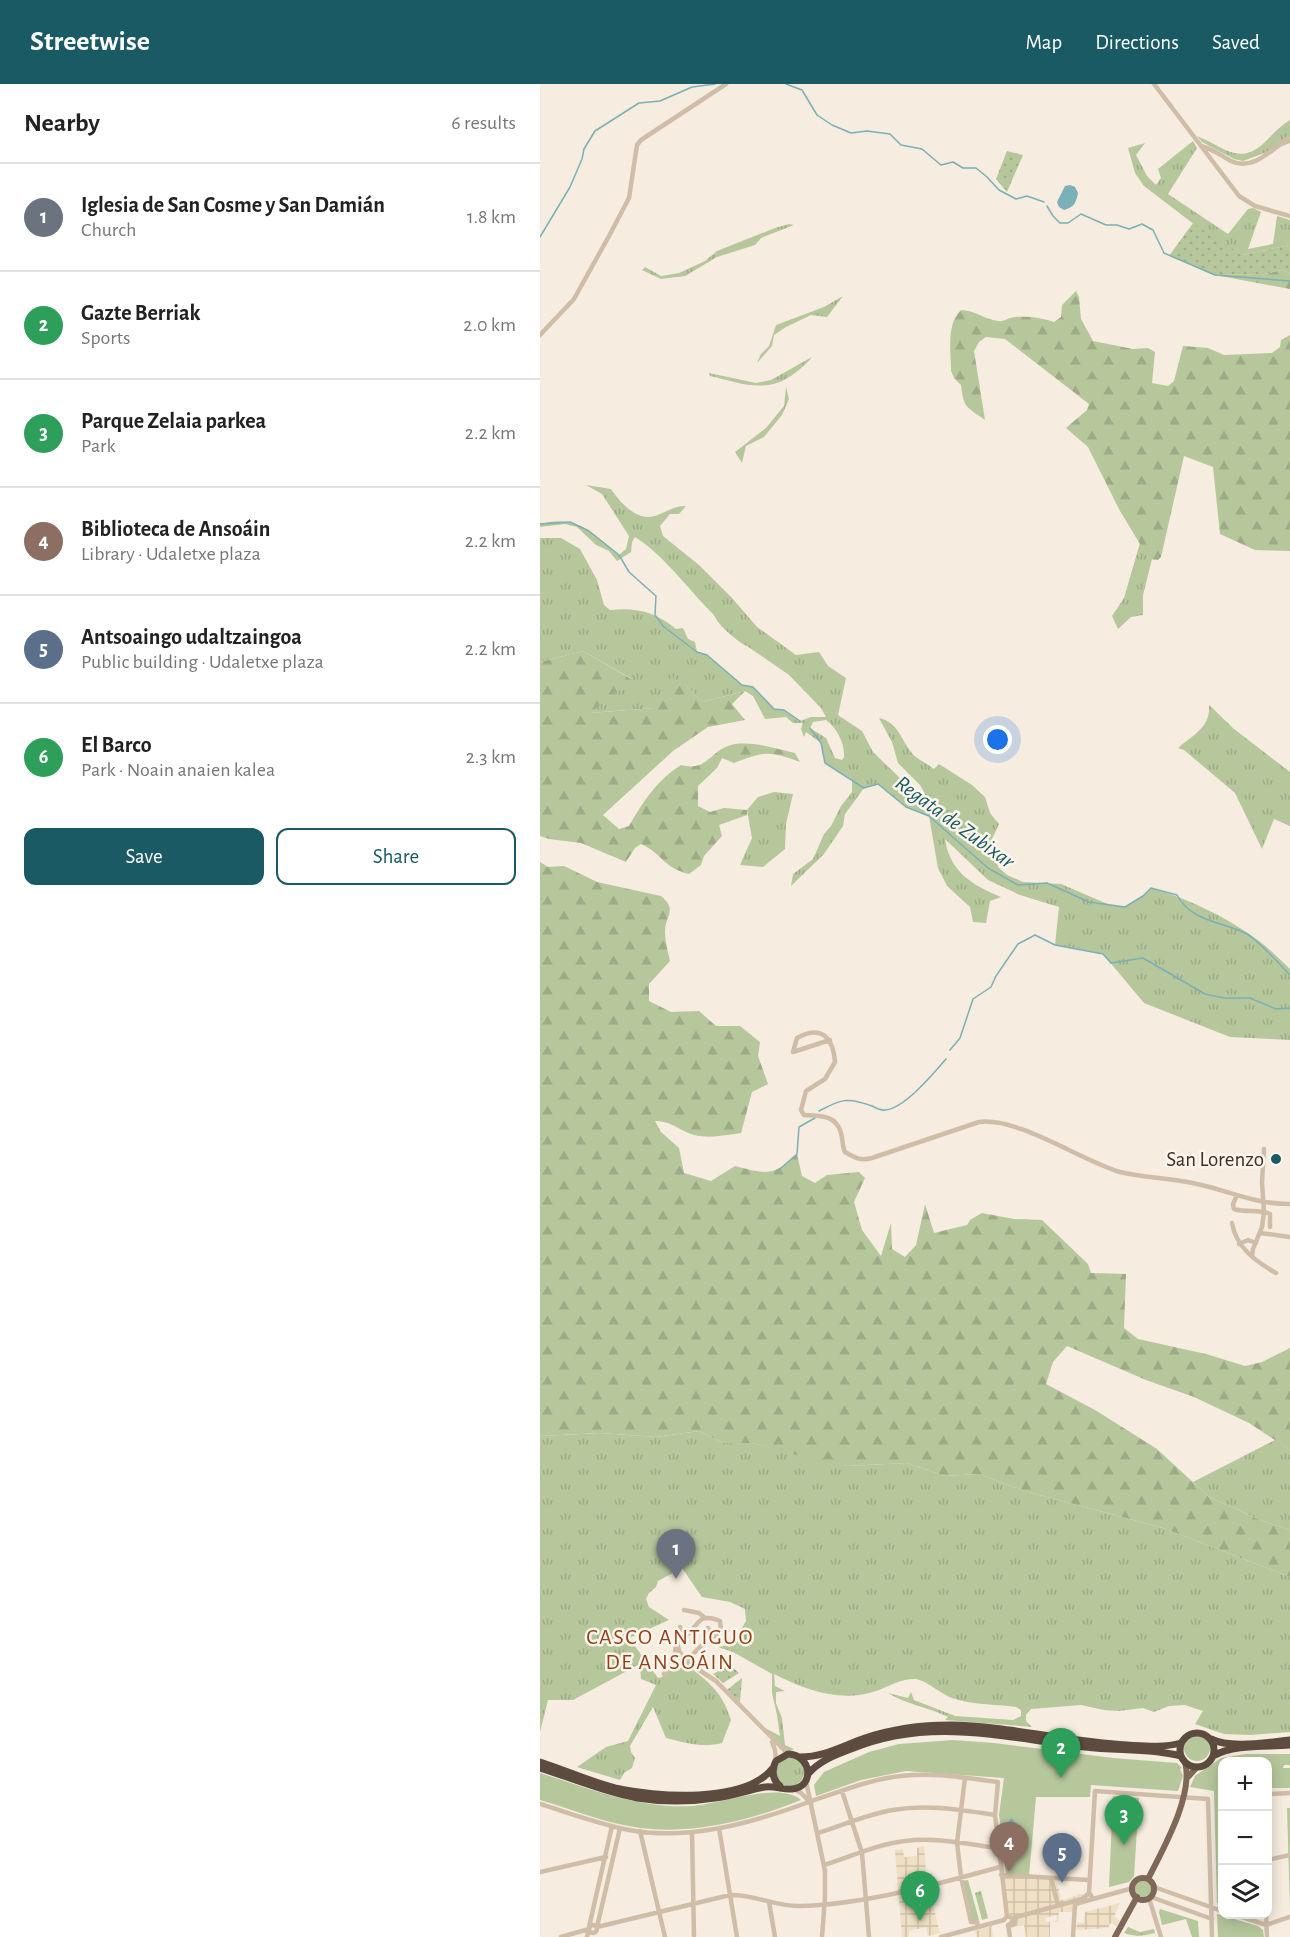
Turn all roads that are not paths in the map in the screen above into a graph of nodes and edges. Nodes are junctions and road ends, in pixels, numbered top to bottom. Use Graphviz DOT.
graph roads {
  1 [pos="726,84"];
  2 [pos="1154,84"];
  3 [pos="1290,137"];
  4 [pos="1201,146"];
  5 [pos="1290,216"];
  6 [pos="540,335"];
  7 [pos="830,1040"];
  8 [pos="1264,1149"];
  9 [pos="1237,1195"];
  10 [pos="1264,1203"];
  11 [pos="1290,1204"];
  12 [pos="1264,1212"];
  13 [pos="1232,1223"];
  14 [pos="1270,1227"];
  15 [pos="1260,1233"];
  16 [pos="1290,1237"];
  17 [pos="1256,1243"];
  18 [pos="1239,1244"];
  19 [pos="1252,1256"];
  20 [pos="1275,1273"];
  21 [pos="684,1610"];
  22 [pos="705,1618"];
  23 [pos="680,1627"];
  24 [pos="708,1628"];
  25 [pos="675,1633"];
  26 [pos="684,1637"];
  27 [pos="712,1637"];
  28 [pos="677,1642"];
  29 [pos="676,1656"];
  30 [pos="684,1661"];
  31 [pos="664,1674"];
  32 [pos="766,1732"];
  33 [pos="1211,1739"];
  34 [pos="1290,1740"];
  35 [pos="1181,1743"];
  36 [pos="1290,1745"];
  37 [pos="788,1754"];
  38 [pos="1213,1756"];
  39 [pos="800,1757"];
  40 [pos="1183,1759"];
  41 [pos="540,1762"];
  42 [pos="775,1765"];
  43 [pos="1197,1767"];
  44 [pos="540,1768"];
  45 [pos="807,1777"];
  46 [pos="965,1778"];
  47 [pos="1186,1780"];
  48 [pos="780,1786"];
  49 [pos="794,1789"];
  50 [pos="842,1791"];
  51 [pos="1290,1793"];
  52 [pos="1272,1794"];
  53 [pos="1183,1795"];
  54 [pos="811,1803"];
  55 [pos="540,1804"];
  56 [pos="961,1811"];
  57 [pos="995,1815"];
  58 [pos="852,1822"];
  59 [pos="612,1826"];
  60 [pos="620,1828"];
  61 [pos="719,1828"];
  62 [pos="640,1831"];
  63 [pos="692,1833"];
  64 [pos="818,1833"];
  65 [pos="957,1843"];
  66 [pos="998,1848"];
  67 [pos="862,1853"];
  68 [pos="1290,1855"];
  69 [pos="606,1857"];
  70 [pos="1272,1859"];
  71 [pos="824,1866"];
  72 [pos="1000,1867"];
  73 [pos="540,1872"];
  74 [pos="1001,1875"];
  75 [pos="961,1877"];
  76 [pos="1052,1878"];
  77 [pos="1148,1879"];
  78 [pos="1089,1880"];
  79 [pos="1154,1887"];
  80 [pos="1132,1888"];
  81 [pos="1089,1893"];
  82 [pos="730,1895"];
  83 [pos="1137,1897"];
  84 [pos="1150,1897"];
  85 [pos="867,1898"];
  86 [pos="1094,1899"];
  87 [pos="769,1902"];
  88 [pos="694,1903"];
  89 [pos="825,1904"];
  90 [pos="1058,1905"];
  91 [pos="1211,1906"];
  92 [pos="1218,1909"];
  93 [pos="658,1912"];
  94 [pos="1290,1917"];
  95 [pos="1005,1918"];
  96 [pos="1212,1918"];
  97 [pos="1248,1919"];
  98 [pos="1266,1919"];
  99 [pos="1266,1925"];
  100 [pos="1008,1926"];
  101 [pos="589,1928"];
  102 [pos="975,1928"];
  103 [pos="596,1932"];
  104 [pos="955,1935"];
  105 [pos="561,1937"];
  106 [pos="587,1937"];
  107 [pos="665,1937"];
  108 [pos="694,1937"];
  109 [pos="737,1937"];
  110 [pos="775,1937"];
  111 [pos="822,1937"];
  112 [pos="869,1937"];
  113 [pos="941,1937"];
  114 [pos="974,1937"];
  115 [pos="1010,1937"];
  116 [pos="1073,1937"];
  117 [pos="1115,1937"];
  118 [pos="1161,1937"];
  119 [pos="1212,1937"];
  120 [pos="1267,1937"];
  1 -- 6 [label="street"];
  2 -- 4 [label="street"];
  3 -- 4 [label="street"];
  4 -- 5 [label="street"];
  7 -- 7 [label="street"];
  7 -- 9 [label="street"];
  8 -- 10 [label="street"];
  9 -- 10 [label="street"];
  9 -- 12 [label="street"];
  10 -- 11 [label="street"];
  10 -- 12 [label="street"];
  12 -- 14 [label="street"];
  12 -- 15 [label="street"];
  13 -- 18 [label="street"];
  15 -- 16 [label="street"];
  15 -- 17 [label="street"];
  17 -- 18 [label="street"];
  17 -- 19 [label="street"];
  18 -- 19 [label="street"];
  19 -- 20 [label="street"];
  21 -- 22 [label="street"];
  22 -- 26 [label="street"];
  22 -- 27 [label="street"];
  23 -- 26 [label="street"];
  24 -- 27 [label="street"];
  25 -- 28 [label="street"];
  26 -- 28 [label="street"];
  27 -- 30 [label="street"];
  28 -- 29 [label="street"];
  28 -- 30 [label="street"];
  29 -- 30 [label="street"];
  29 -- 31 [label="street"];
  30 -- 32 [label="street"];
  32 -- 37 [label="street"];
  32 -- 42 [label="street"];
  33 -- 34 [label="highway"];
  33 -- 35 [label="highway"];
  33 -- 38 [label="highway"];
  35 -- 39 [label="highway"];
  35 -- 40 [label="highway"];
  36 -- 38 [label="highway"];
  37 -- 39 [label="highway"];
  37 -- 42 [label="highway"];
  38 -- 43 [label="highway"];
  39 -- 45 [label="highway"];
  40 -- 43 [label="highway"];
  40 -- 45 [label="highway"];
  40 -- 47 [label="main road"];
  41 -- 42 [label="highway"];
  42 -- 48 [label="highway"];
  43 -- 47 [label="main road"];
  44 -- 48 [label="highway"];
  45 -- 49 [label="highway"];
  45 -- 54 [label="street"];
  46 -- 50 [label="street"];
  46 -- 56 [label="street"];
  46 -- 57 [label="street"];
  47 -- 53 [label="main road"];
  48 -- 49 [label="highway"];
  49 -- 54 [label="street"];
  50 -- 54 [label="street"];
  50 -- 58 [label="street"];
  51 -- 52 [label="street"];
  53 -- 77 [label="main road"];
  53 -- 78 [label="street"];
  53 -- 91 [label="street"];
  54 -- 61 [label="street"];
  54 -- 64 [label="street"];
  55 -- 59 [label="street"];
  56 -- 57 [label="street"];
  56 -- 58 [label="street"];
  56 -- 65 [label="street"];
  57 -- 66 [label="street"];
  58 -- 64 [label="street"];
  58 -- 67 [label="street"];
  59 -- 60 [label="street"];
  59 -- 69 [label="street"];
  60 -- 62 [label="street"];
  60 -- 103 [label="street"];
  61 -- 63 [label="street"];
  61 -- 82 [label="street"];
  62 -- 63 [label="street"];
  62 -- 93 [label="street"];
  63 -- 88 [label="street"];
  64 -- 71 [label="street"];
  65 -- 66 [label="street"];
  65 -- 67 [label="street"];
  65 -- 75 [label="street"];
  66 -- 72 [label="street"];
  67 -- 71 [label="street"];
  67 -- 85 [label="street"];
  68 -- 70 [label="street"];
  69 -- 73 [label="street"];
  69 -- 101 [label="street"];
  71 -- 89 [label="street"];
  72 -- 74 [label="street"];
  72 -- 75 [label="street"];
  74 -- 76 [label="street"];
  74 -- 95 [label="street"];
  75 -- 85 [label="street"];
  75 -- 102 [label="street"];
  76 -- 78 [label="street"];
  76 -- 90 [label="street"];
  77 -- 79 [label="main road"];
  77 -- 80 [label="main road"];
  78 -- 81 [label="street"];
  79 -- 84 [label="main road"];
  79 -- 91 [label="street"];
  80 -- 83 [label="main road"];
  80 -- 86 [label="street"];
  81 -- 86 [label="street"];
  81 -- 90 [label="street"];
  82 -- 87 [label="street"];
  82 -- 88 [label="street"];
  82 -- 109 [label="street"];
  83 -- 84 [label="main road"];
  83 -- 117 [label="main road"];
  84 -- 96 [label="street"];
  84 -- 118 [label="street"];
  85 -- 89 [label="street"];
  85 -- 112 [label="street"];
  86 -- 116 [label="street"];
  87 -- 89 [label="street"];
  87 -- 110 [label="street"];
  88 -- 93 [label="street"];
  88 -- 108 [label="street"];
  89 -- 111 [label="street"];
  90 -- 100 [label="street"];
  91 -- 92 [label="street"];
  91 -- 96 [label="street"];
  93 -- 103 [label="street"];
  93 -- 107 [label="street"];
  94 -- 99 [label="street"];
  95 -- 100 [label="street"];
  95 -- 102 [label="street"];
  96 -- 119 [label="street"];
  97 -- 99 [label="street"];
  98 -- 99 [label="street"];
  99 -- 120 [label="street"];
  100 -- 115 [label="street"];
  101 -- 103 [label="street"];
  101 -- 105 [label="street"];
  101 -- 106 [label="street"];
  102 -- 104 [label="street"];
  102 -- 114 [label="street"];
  104 -- 113 [label="street"];
}
